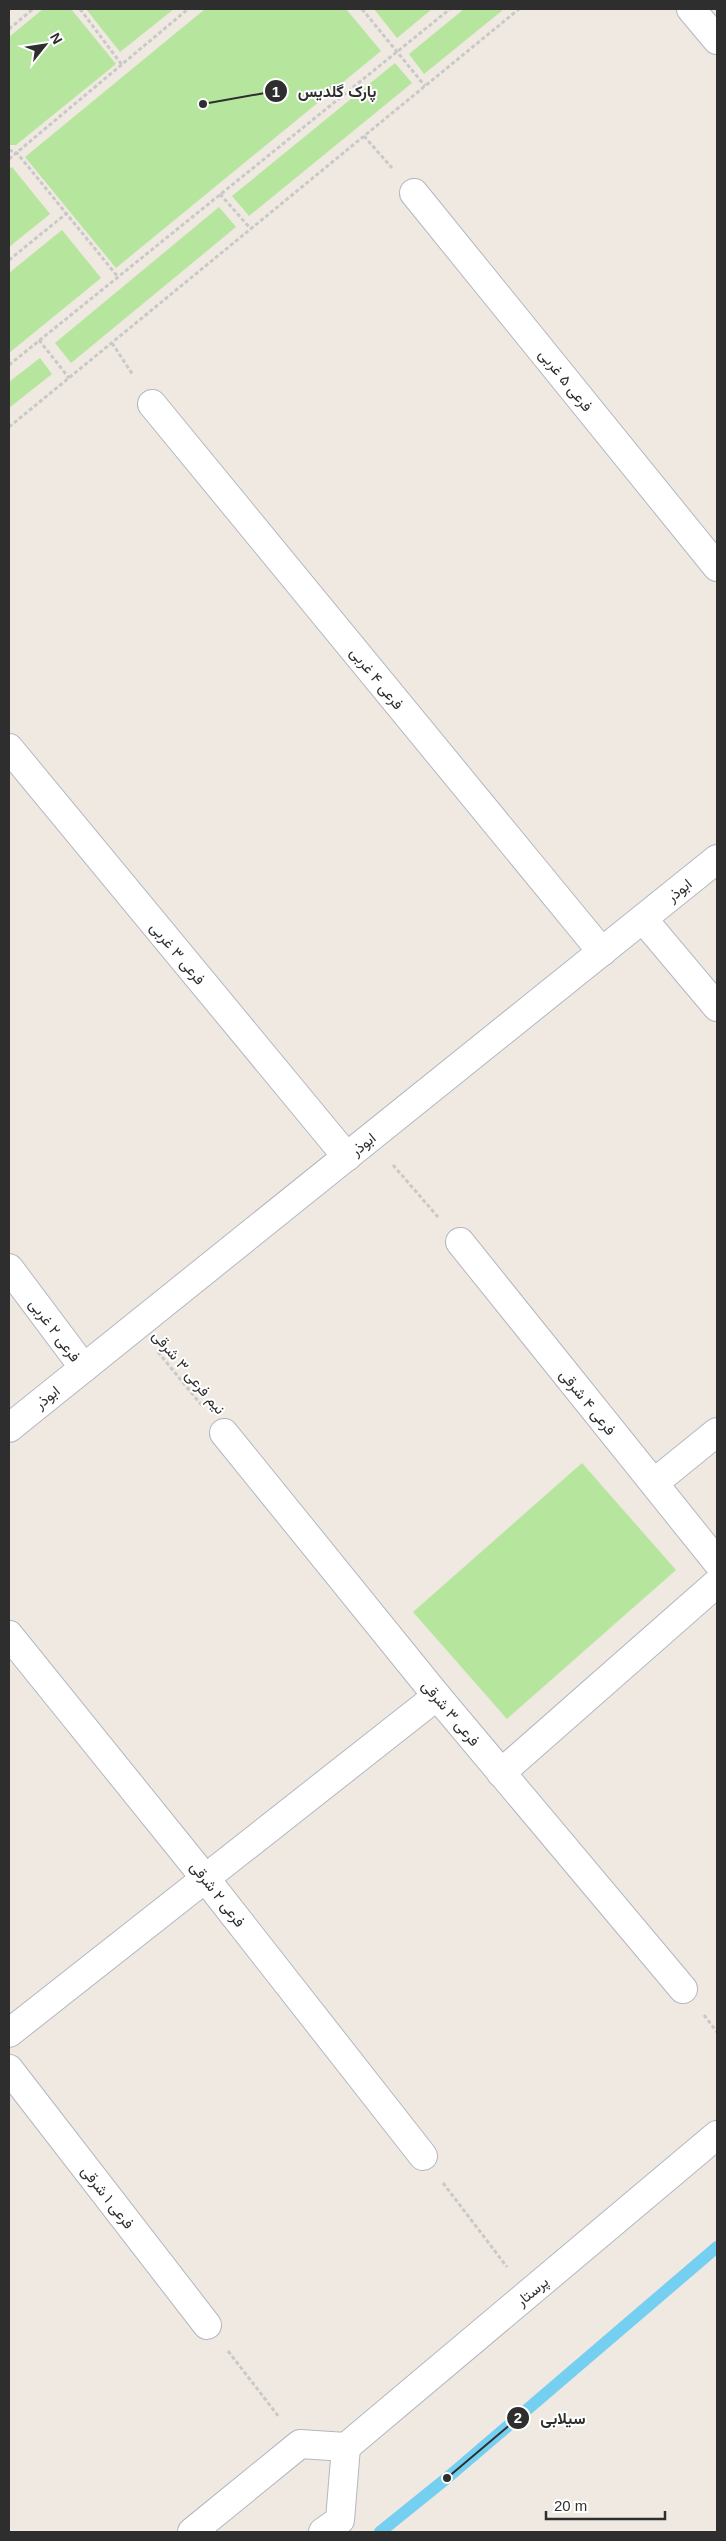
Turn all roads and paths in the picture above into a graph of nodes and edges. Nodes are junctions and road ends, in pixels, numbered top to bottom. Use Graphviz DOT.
graph roads {
  1 [pos="33,9"];
  2 [pos="80,9"];
  3 [pos="188,9"];
  4 [pos="362,9"];
  5 [pos="450,9"];
  6 [pos="519,9"];
  7 [pos="691,9"];
  8 [pos="9,28"];
  9 [pos="717,40"];
  10 [pos="397,51"];
  11 [pos="122,65"];
  12 [pos="425,86"];
  13 [pos="364,136"];
  14 [pos="9,150"];
  15 [pos="17,153"];
  16 [pos="9,159"];
  17 [pos="414,192"];
  18 [pos="220,194"];
  19 [pos="67,213"];
  20 [pos="250,228"];
  21 [pos="9,260"];
  22 [pos="118,277"];
  23 [pos="39,340"];
  24 [pos="9,365"];
  25 [pos="69,378"];
  26 [pos="152,404"];
  27 [pos="9,427"];
  28 [pos="717,567"];
  29 [pos="9,748"];
  30 [pos="717,859"];
  31 [pos="643,919"];
  32 [pos="602,952"];
  33 [pos="717,1007"];
  34 [pos="370,1139"];
  35 [pos="347,1157"];
  36 [pos="460,1242"];
  37 [pos="9,1268"];
  38 [pos="136,1326"];
  39 [pos="84,1368"];
  40 [pos="9,1428"];
  41 [pos="717,1432"];
  42 [pos="224,1433"];
  43 [pos="654,1483"];
  44 [pos="717,1562"];
  45 [pos="717,1583"];
  46 [pos="9,1635"];
  47 [pos="436,1696"];
  48 [pos="501,1773"];
  49 [pos="206,1878"];
  50 [pos="683,1989"];
  51 [pos="9,2033"];
  52 [pos="9,2069"];
  53 [pos="717,2135"];
  54 [pos="422,2156"];
  55 [pos="528,2295"];
  56 [pos="207,2325"];
  57 [pos="300,2444"];
  58 [pos="346,2448"];
  59 [pos="192,2532"];
  60 [pos="323,2532"];
  1 -- 8 [label="path"];
  2 -- 11 [label="path"];
  3 -- 11 [label="path"];
  4 -- 10 [label="path"];
  5 -- 10 [label="path"];
  6 -- 12 [label="path"];
  7 -- 9 [label="street"];
  10 -- 12 [label="path"];
  10 -- 18 [label="path"];
  11 -- 15 [label="path"];
  12 -- 13 [label="path"];
  13 -- 17 [label="path"];
  13 -- 20 [label="path"];
  14 -- 15 [label="path"];
  15 -- 16 [label="path"];
  15 -- 19 [label="path"];
  17 -- 28 [label="street, فرعی ۵ غربی"];
  18 -- 20 [label="path"];
  18 -- 22 [label="path"];
  19 -- 21 [label="path"];
  19 -- 22 [label="path"];
  20 -- 25 [label="path"];
  22 -- 23 [label="path"];
  23 -- 24 [label="path"];
  23 -- 25 [label="path"];
  25 -- 27 [label="path"];
  26 -- 32 [label="street, فرعی ۴ غربی"];
  29 -- 35 [label="street, فرعی ۳ غربی"];
  30 -- 31 [label="street, ابوذر"];
  31 -- 32 [label="street, ابوذر"];
  31 -- 33 [label="street"];
  32 -- 34 [label="street, ابوذر"];
  34 -- 35 [label="street, ابوذر"];
  34 -- 36 [label="path"];
  35 -- 38 [label="street, ابوذر"];
  36 -- 43 [label="street, فرعی ۴ شرقی"];
  37 -- 39 [label="street, فرعی ۲ غربی"];
  38 -- 39 [label="street, ابوذر"];
  38 -- 42 [label="path, نیم فرعی ۳ شرقی"];
  39 -- 40 [label="street, ابوذر"];
  41 -- 43 [label="street"];
  42 -- 47 [label="street, فرعی ۳ شرقی"];
  43 -- 44 [label="street, فرعی ۴ شرقی"];
  45 -- 48 [label="street"];
  46 -- 49 [label="street, فرعی ۲ شرقی"];
  47 -- 48 [label="street, فرعی ۳ شرقی"];
  47 -- 49 [label="street"];
  48 -- 50 [label="street, فرعی ۳ شرقی"];
  49 -- 51 [label="street"];
  49 -- 54 [label="street, فرعی ۲ شرقی"];
  52 -- 56 [label="street, فرعی ۱ شرقی"];
  53 -- 55 [label="street, پرستار"];
  54 -- 55 [label="path"];
  55 -- 58 [label="street, پرستار"];
  56 -- 57 [label="path"];
  57 -- 58 [label="street"];
  57 -- 59 [label="street"];
  58 -- 60 [label="street"];
}
